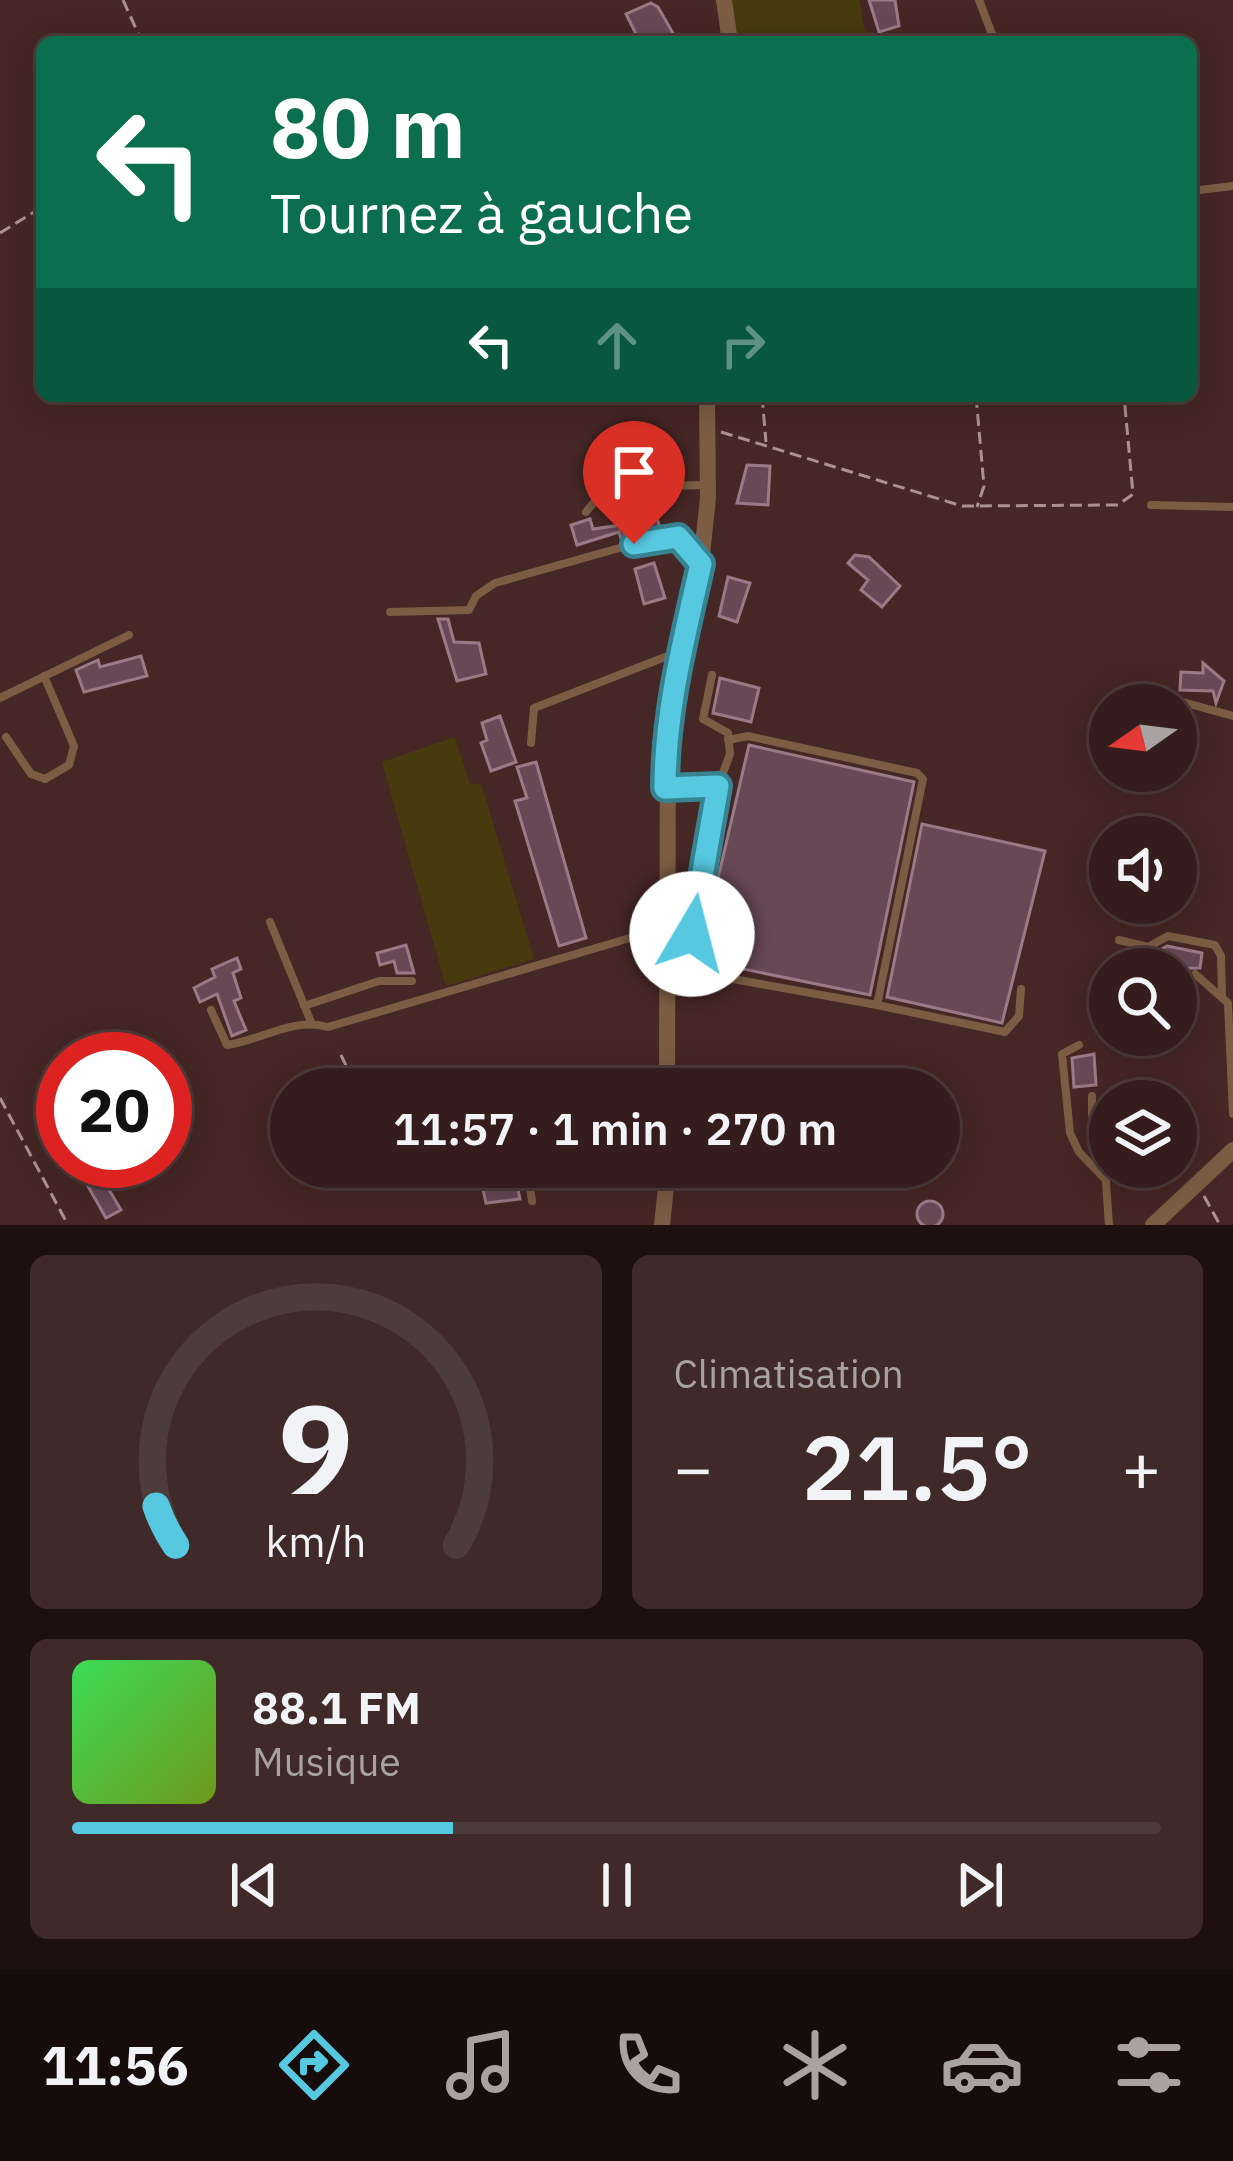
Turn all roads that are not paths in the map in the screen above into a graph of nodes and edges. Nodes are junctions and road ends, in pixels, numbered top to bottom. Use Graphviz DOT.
graph roads {
  1 [pos="724,0"];
  2 [pos="979,0"];
  3 [pos="729,36"];
  4 [pos="993,36"];
  5 [pos="1233,186"];
  6 [pos="1197,190"];
  7 [pos="707,402"];
  8 [pos="708,485"];
  9 [pos="1150,505"];
  10 [pos="1233,507"];
  11 [pos="586,512"];
  12 [pos="701,564"];
  13 [pos="390,612"];
  14 [pos="129,635"];
  15 [pos="681,650"];
  16 [pos="712,675"];
  17 [pos="44,676"];
  18 [pos="0,698"];
  19 [pos="1197,706"];
  20 [pos="1233,716"];
  21 [pos="6,737"];
  22 [pos="728,740"];
  23 [pos="531,742"];
  24 [pos="718,786"];
  25 [pos="665,788"];
  26 [pos="270,922"];
  27 [pos="666,928"];
  28 [pos="1119,940"];
  29 [pos="1197,976"];
  30 [pos="412,981"];
  31 [pos="1021,988"];
  32 [pos="1222,996"];
  33 [pos="877,1005"];
  34 [pos="304,1006"];
  35 [pos="211,1010"];
  36 [pos="311,1022"];
  37 [pos="1078,1045"];
  38 [pos="667,1068"];
  39 [pos="1233,1114"];
  40 [pos="1233,1150"];
  41 [pos="1089,1162"];
  42 [pos="530,1188"];
  43 [pos="666,1188"];
  44 [pos="1107,1188"];
  45 [pos="532,1201"];
  46 [pos="662,1225"];
  47 [pos="1109,1225"];
  48 [pos="1153,1225"];
  1 -- 3 [label="street"];
  2 -- 4 [label="lane"];
  5 -- 6 [label="lane"];
  7 -- 8 [label="street"];
  8 -- 11 [label="lane"];
  8 -- 12 [label="street"];
  9 -- 10 [label="lane"];
  12 -- 13 [label="lane"];
  12 -- 15 [label="street"];
  14 -- 17 [label="lane"];
  15 -- 23 [label="lane"];
  15 -- 25 [label="street"];
  16 -- 22 [label="lane"];
  17 -- 18 [label="lane"];
  17 -- 21 [label="lane"];
  19 -- 20 [label="lane"];
  22 -- 24 [label="lane"];
  22 -- 33 [label="lane"];
  24 -- 25 [label="lane"];
  24 -- 33 [label="lane"];
  25 -- 27 [label="street"];
  26 -- 34 [label="lane"];
  27 -- 36 [label="lane"];
  27 -- 38 [label="street"];
  28 -- 32 [label="lane"];
  29 -- 32 [label="lane"];
  30 -- 34 [label="lane"];
  31 -- 33 [label="lane"];
  32 -- 39 [label="lane"];
  34 -- 36 [label="lane"];
  35 -- 36 [label="lane"];
  37 -- 41 [label="lane"];
  40 -- 48 [label="street"];
  42 -- 45 [label="lane"];
  43 -- 46 [label="street"];
  44 -- 47 [label="lane"];
}
